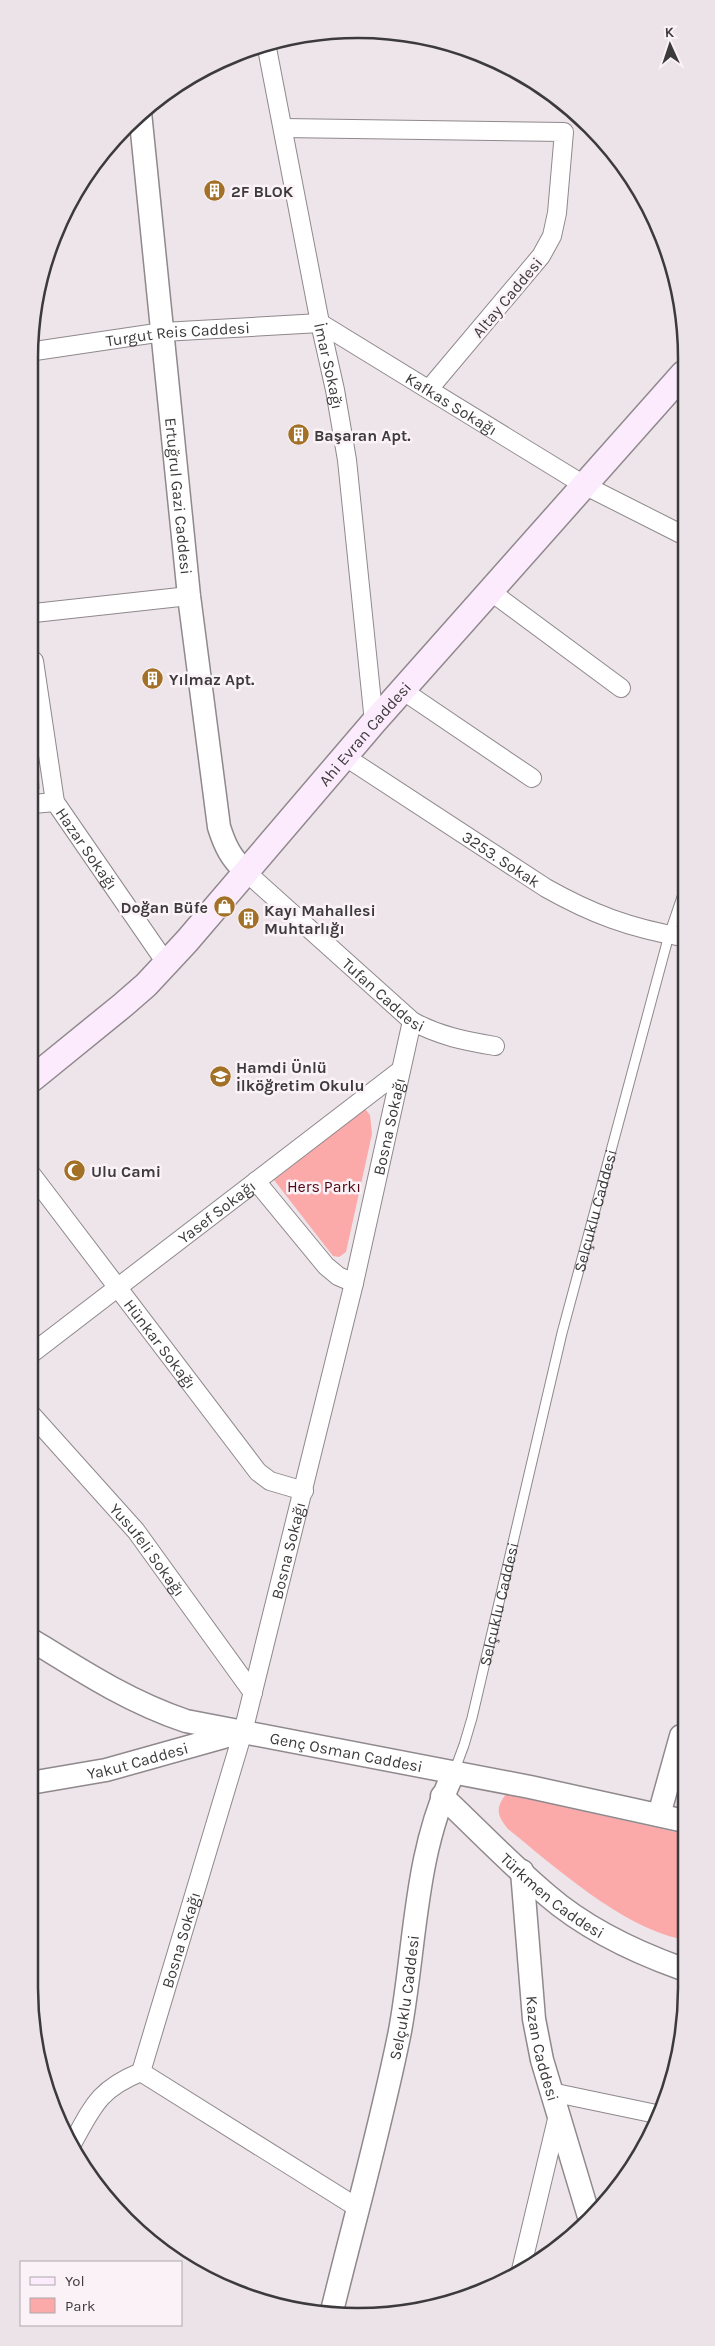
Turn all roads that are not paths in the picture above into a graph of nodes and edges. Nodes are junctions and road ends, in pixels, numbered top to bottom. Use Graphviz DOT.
graph roads {
  1 [pos="267,50"];
  2 [pos="139,124"];
  3 [pos="283,128"];
  4 [pos="320,323"];
  5 [pos="162,332"];
  6 [pos="38,351"];
  7 [pos="678,380"];
  8 [pos="429,389"];
  9 [pos="584,485"];
  10 [pos="678,532"];
  11 [pos="490,591"];
  12 [pos="189,596"];
  13 [pos="38,614"];
  14 [pos="38,688"];
  15 [pos="621,688"];
  16 [pos="402,690"];
  17 [pos="374,722"];
  18 [pos="344,756"];
  19 [pos="532,778"];
  20 [pos="55,802"];
  21 [pos="38,804"];
  22 [pos="245,871"];
  23 [pos="678,923"];
  24 [pos="676,936"];
  25 [pos="166,963"];
  26 [pos="412,1021"];
  27 [pos="495,1046"];
  28 [pos="401,1070"];
  29 [pos="38,1075"];
  30 [pos="256,1181"];
  31 [pos="38,1183"];
  32 [pos="354,1283"];
  33 [pos="118,1287"];
  34 [pos="38,1349"];
  35 [pos="38,1422"];
  36 [pos="304,1491"];
  37 [pos="38,1644"];
  38 [pos="253,1692"];
  39 [pos="243,1732"];
  40 [pos="678,1752"];
  41 [pos="454,1772"];
  42 [pos="38,1782"];
  43 [pos="442,1796"];
  44 [pos="670,1818"];
  45 [pos="522,1871"];
  46 [pos="678,1967"];
  47 [pos="141,2072"];
  48 [pos="551,2092"];
  49 [pos="652,2112"];
  50 [pos="558,2115"];
  51 [pos="75,2138"];
  52 [pos="358,2208"];
  53 [pos="587,2211"];
  54 [pos="523,2263"];
  55 [pos="333,2308"];
  1 -- 3 [label="street, İmar Sokağı"];
  2 -- 5 [label="street, Ertuğrul Gazi Caddesi"];
  3 -- 4 [label="street, İmar Sokağı"];
  3 -- 8 [label="street, Altay Caddesi"];
  4 -- 5 [label="street, Turgut Reis Caddesi"];
  4 -- 8 [label="street, Kafkas Sokağı"];
  4 -- 17 [label="street, İmar Sokağı"];
  5 -- 6 [label="street, Turgut Reis Caddesi"];
  5 -- 12 [label="street, Ertuğrul Gazi Caddesi"];
  7 -- 9 [label="main road, Ahi Evran Caddesi"];
  8 -- 9 [label="street, Kafkas Sokağı"];
  9 -- 10 [label="street, Kafkas Sokağı"];
  9 -- 11 [label="main road, Ahi Evran Caddesi"];
  11 -- 15 [label="street"];
  11 -- 16 [label="main road, Ahi Evran Caddesi"];
  12 -- 13 [label="street"];
  12 -- 22 [label="street, Ertuğrul Gazi Caddesi"];
  14 -- 20 [label="street, Hazar Sokağı"];
  16 -- 17 [label="main road, Ahi Evran Caddesi"];
  16 -- 19 [label="street"];
  17 -- 18 [label="main road, Ahi Evran Caddesi"];
  18 -- 22 [label="main road, Ahi Evran Caddesi"];
  18 -- 24 [label="street, 3253. Sokak"];
  20 -- 21 [label="street"];
  20 -- 25 [label="street, Hazar Sokağı"];
  22 -- 25 [label="main road, Ahi Evran Caddesi"];
  22 -- 26 [label="street, Tufan Caddesi"];
  23 -- 24 [label="lane, Selçuklu Caddesi"];
  24 -- 41 [label="lane, Selçuklu Caddesi"];
  25 -- 29 [label="main road, Ahi Evran Caddesi"];
  26 -- 27 [label="street, Tufan Caddesi"];
  26 -- 28 [label="street, Bosna Sokağı"];
  28 -- 30 [label="street, Yasef Sokağı"];
  28 -- 32 [label="street, Bosna Sokağı"];
  30 -- 32 [label="street"];
  30 -- 33 [label="street, Yasef Sokağı"];
  31 -- 33 [label="street, Hünkar Sokağı"];
  32 -- 36 [label="street, Bosna Sokağı"];
  33 -- 34 [label="street, Yasef Sokağı"];
  33 -- 36 [label="street, Hünkar Sokağı"];
  35 -- 38 [label="street, Yusufeli Sokağı"];
  36 -- 38 [label="street, Bosna Sokağı"];
  37 -- 39 [label="street, Genç Osman Caddesi"];
  38 -- 39 [label="street, Bosna Sokağı"];
  39 -- 41 [label="street, Genç Osman Caddesi"];
  39 -- 42 [label="street, Yakut Caddesi"];
  39 -- 47 [label="street, Bosna Sokağı"];
  40 -- 44 [label="street"];
  41 -- 43 [label="street, Selçuklu Caddesi"];
  41 -- 44 [label="street, Genç Osman Caddesi"];
  43 -- 45 [label="street, Türkmen Caddesi"];
  43 -- 52 [label="street, Selçuklu Caddesi"];
  45 -- 46 [label="street, Türkmen Caddesi"];
  45 -- 48 [label="street, Kazan Caddesi"];
  47 -- 51 [label="street"];
  47 -- 52 [label="street"];
  48 -- 49 [label="street"];
  48 -- 50 [label="street, Kazan Caddesi"];
  50 -- 53 [label="street, Kazan Caddesi"];
  50 -- 54 [label="street"];
  52 -- 55 [label="street, Selçuklu Caddesi"];
}
